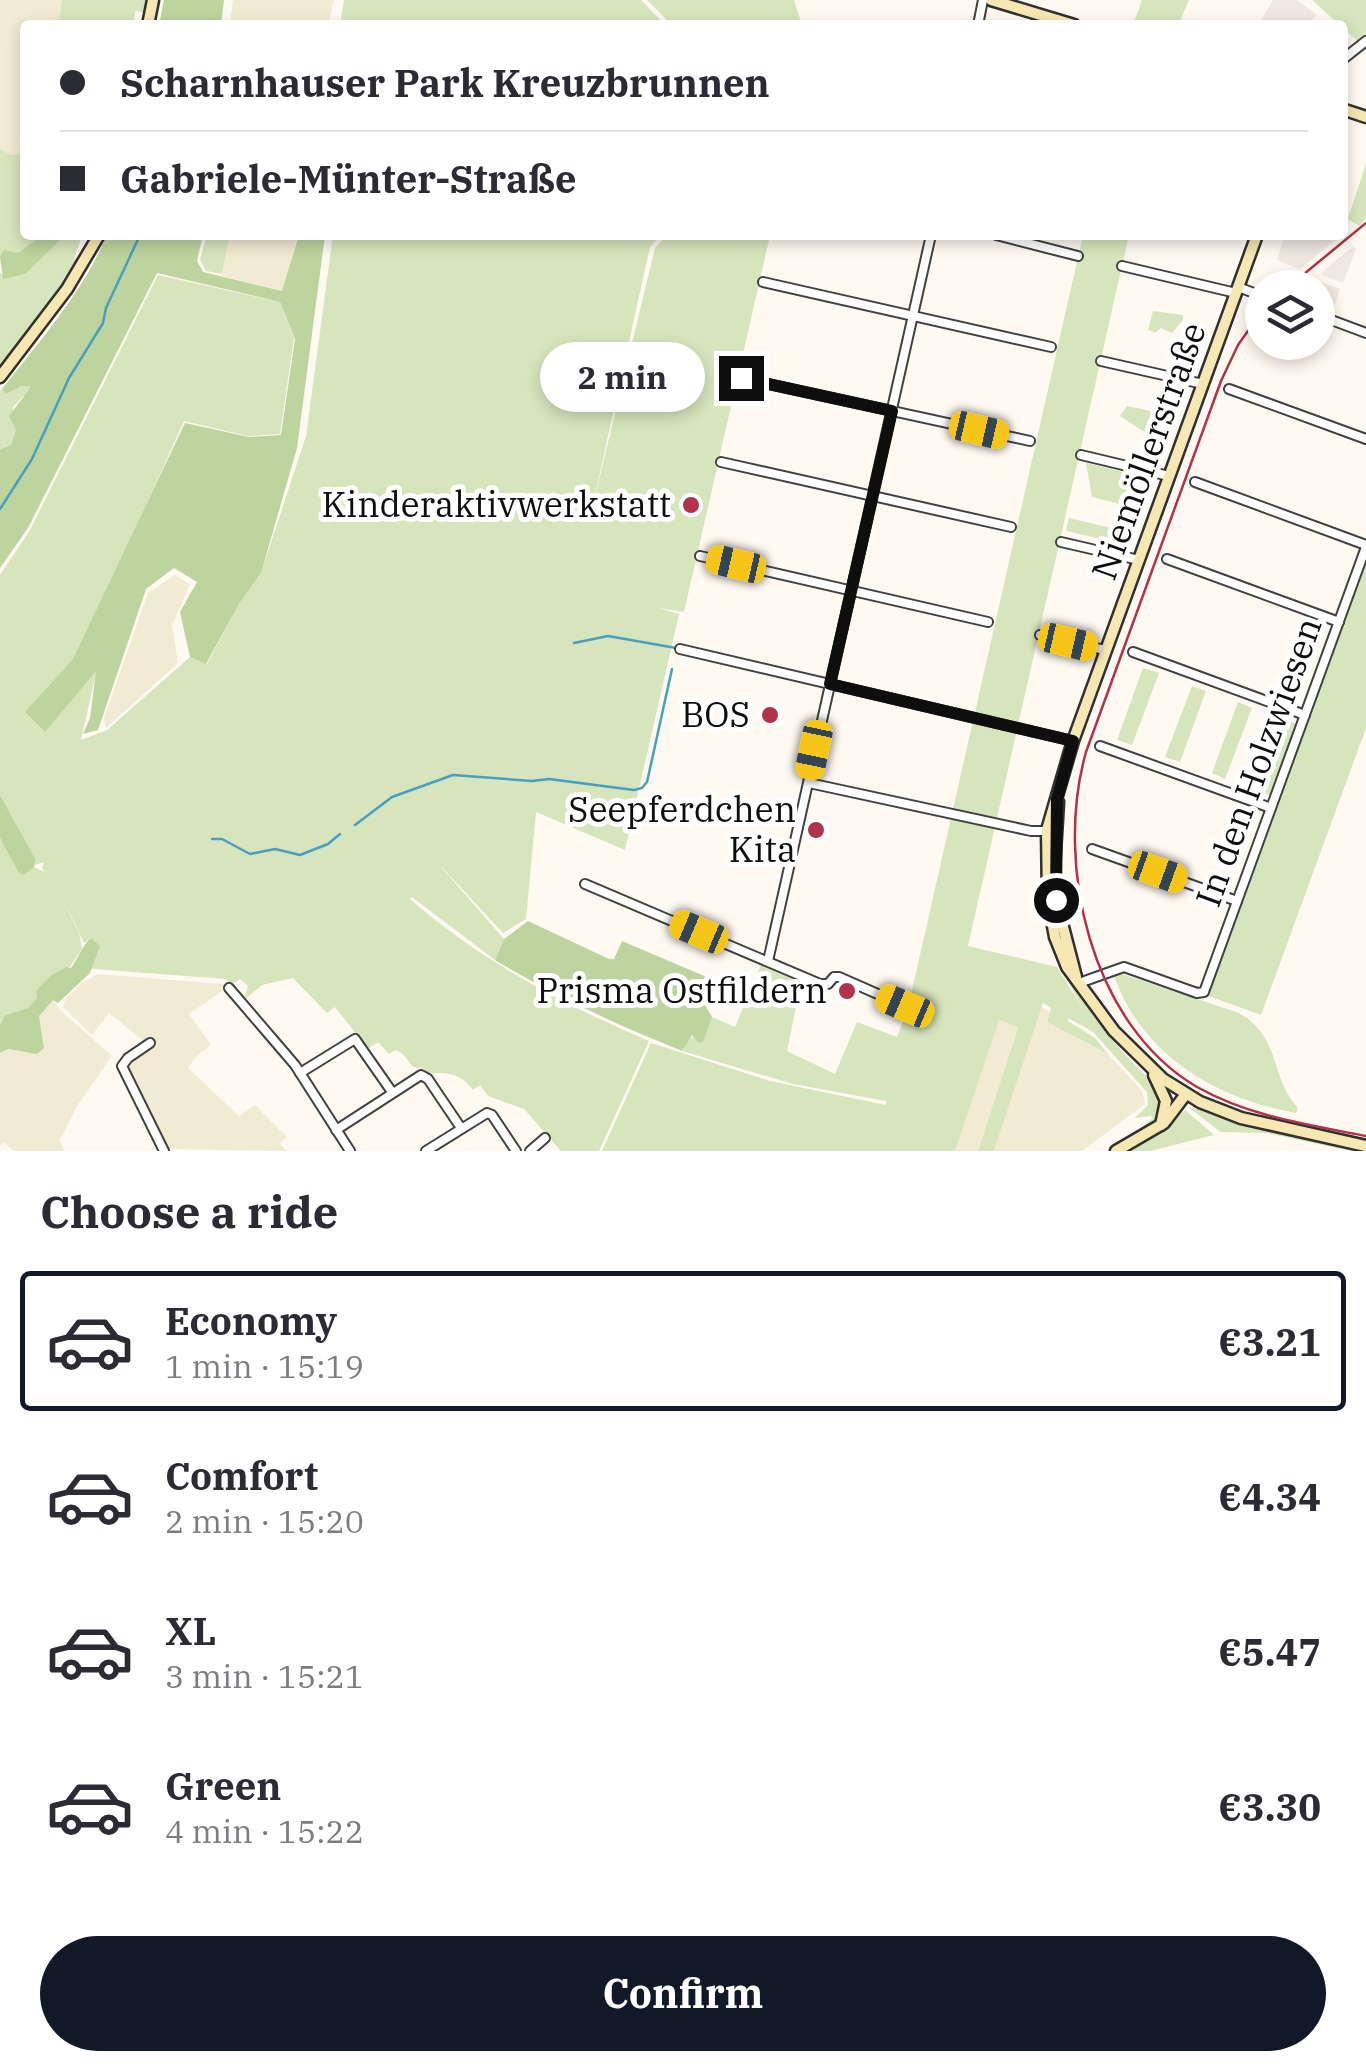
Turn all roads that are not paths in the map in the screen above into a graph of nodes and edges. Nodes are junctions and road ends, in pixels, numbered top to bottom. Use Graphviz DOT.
graph roads {
  1 [pos="987,0"];
  2 [pos="1057,20"];
  3 [pos="96,240"];
  4 [pos="930,240"];
  5 [pos="1016,240"];
  6 [pos="1255,240"];
  7 [pos="1078,256"];
  8 [pos="1122,266"];
  9 [pos="764,282"];
  10 [pos="1237,290"];
  11 [pos="1245,292"];
  12 [pos="913,316"];
  13 [pos="1335,321"];
  14 [pos="1366,333"];
  15 [pos="1051,346"];
  16 [pos="1100,361"];
  17 [pos="0,377"];
  18 [pos="741,378"];
  19 [pos="1203,384"];
  20 [pos="1229,389"];
  21 [pos="892,411"];
  22 [pos="1366,439"];
  23 [pos="1030,441"];
  24 [pos="1080,455"];
  25 [pos="722,462"];
  26 [pos="1170,476"];
  27 [pos="1195,482"];
  28 [pos="872,497"];
  29 [pos="1011,527"];
  30 [pos="1061,542"];
  31 [pos="1366,546"];
  32 [pos="700,556"];
  33 [pos="1167,559"];
  34 [pos="1139,560"];
  35 [pos="851,590"];
  36 [pos="988,622"];
  37 [pos="1339,622"];
  38 [pos="1040,636"];
  39 [pos="680,649"];
  40 [pos="1105,650"];
  41 [pos="1133,652"];
  42 [pos="830,684"];
  43 [pos="1305,715"];
  44 [pos="1073,741"];
  45 [pos="1100,746"];
  46 [pos="810,783"];
  47 [pos="1271,808"];
  48 [pos="1052,831"];
  49 [pos="1092,850"];
  50 [pos="586,884"];
  51 [pos="1237,901"];
  52 [pos="768,962"];
  53 [pos="1078,980"];
  54 [pos="228,988"];
  55 [pos="905,1006"];
  56 [pos="150,1043"];
  57 [pos="1148,1066"];
  58 [pos="300,1074"];
  59 [pos="392,1092"];
  60 [pos="1186,1094"];
  61 [pos="1160,1126"];
  62 [pos="461,1128"];
  63 [pos="336,1130"];
  64 [pos="545,1138"];
  65 [pos="1366,1146"];
  66 [pos="164,1151"];
  67 [pos="350,1151"];
  68 [pos="426,1151"];
  69 [pos="516,1151"];
  70 [pos="530,1151"];
  71 [pos="1116,1151"];
  1 -- 2 [label="main road"];
  3 -- 17 [label="main road"];
  4 -- 12 [label="street"];
  5 -- 7 [label="street"];
  6 -- 10 [label="main road, Niemöllerstraße"];
  8 -- 10 [label="street"];
  9 -- 12 [label="street"];
  10 -- 11 [label="street"];
  10 -- 19 [label="main road, Niemöllerstraße"];
  12 -- 15 [label="street"];
  12 -- 21 [label="street"];
  13 -- 14 [label="street"];
  16 -- 19 [label="street"];
  18 -- 21 [label="street"];
  19 -- 26 [label="main road, Niemöllerstraße"];
  20 -- 22 [label="street"];
  21 -- 23 [label="street"];
  21 -- 28 [label="street"];
  24 -- 26 [label="street"];
  25 -- 28 [label="street"];
  26 -- 34 [label="main road, Niemöllerstraße"];
  27 -- 31 [label="street"];
  28 -- 29 [label="street"];
  28 -- 35 [label="street"];
  30 -- 34 [label="street"];
  31 -- 37 [label="street, In den Holzwiesen"];
  32 -- 35 [label="street"];
  33 -- 37 [label="street"];
  34 -- 40 [label="main road, Niemöllerstraße"];
  35 -- 36 [label="street"];
  35 -- 42 [label="street"];
  37 -- 43 [label="street, In den Holzwiesen"];
  38 -- 40 [label="street"];
  39 -- 42 [label="street"];
  40 -- 44 [label="main road, Niemöllerstraße"];
  41 -- 43 [label="street"];
  42 -- 44 [label="street"];
  42 -- 46 [label="street"];
  43 -- 47 [label="street, In den Holzwiesen"];
  44 -- 48 [label="main road, Niemöllerstraße"];
  45 -- 47 [label="street"];
  46 -- 48 [label="street"];
  46 -- 52 [label="street"];
  47 -- 51 [label="street, In den Holzwiesen"];
  48 -- 53 [label="main road, Niemöllerstraße"];
  49 -- 51 [label="street"];
  50 -- 52 [label="street"];
  51 -- 53 [label="street, In den Holzwiesen"];
  52 -- 55 [label="street"];
  53 -- 57 [label="main road, Niemöllerstraße"];
  54 -- 58 [label="street"];
  56 -- 66 [label="street"];
  57 -- 60 [label="main road, Niemöllerstraße"];
  57 -- 61 [label="main road"];
  58 -- 59 [label="street"];
  58 -- 63 [label="street"];
  59 -- 62 [label="street"];
  59 -- 63 [label="street"];
  60 -- 61 [label="main road"];
  60 -- 65 [label="main road, Niemöllerstraße"];
  61 -- 71 [label="main road"];
  62 -- 68 [label="street"];
  62 -- 69 [label="street"];
  63 -- 67 [label="street"];
  64 -- 70 [label="street"];
}
